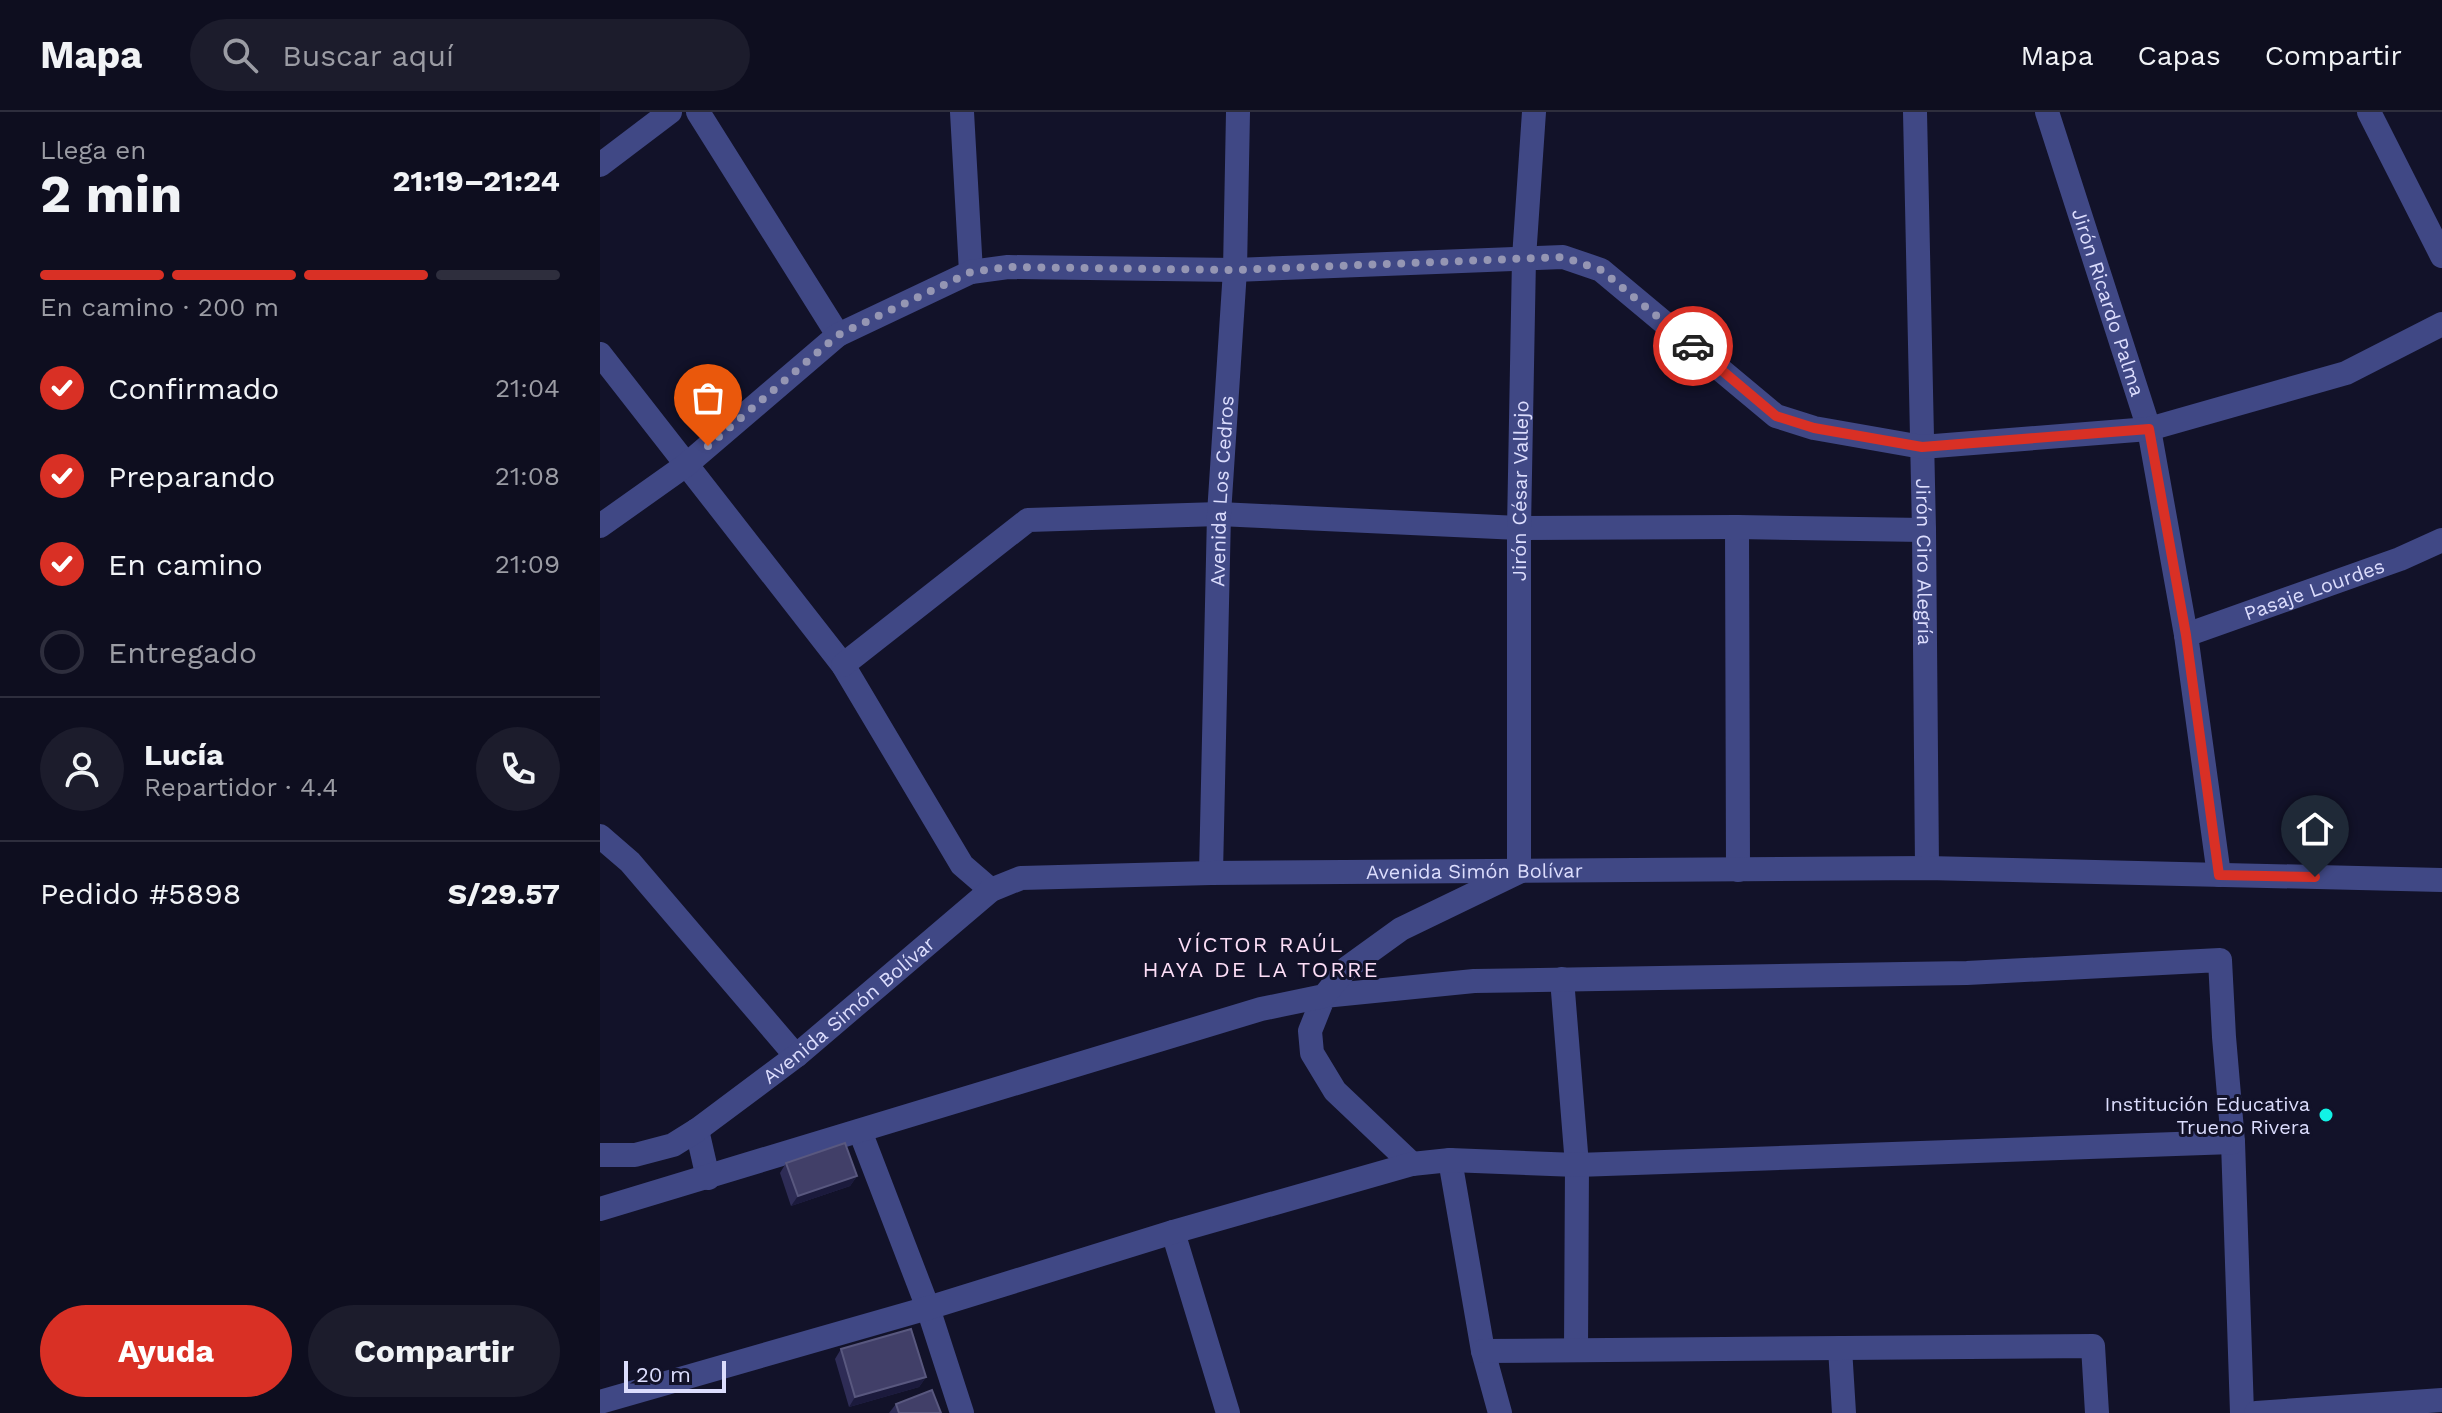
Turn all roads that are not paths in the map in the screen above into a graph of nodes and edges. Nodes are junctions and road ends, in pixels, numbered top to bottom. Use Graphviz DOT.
graph roads {
  1 [pos="670,112"];
  2 [pos="698,112"];
  3 [pos="962,112"];
  4 [pos="1238,112"];
  5 [pos="1534,112"];
  6 [pos="1915,112"];
  7 [pos="2047,112"];
  8 [pos="2369,112"];
  9 [pos="600,165"];
  10 [pos="2442,256"];
  11 [pos="1524,258"];
  12 [pos="1235,270"];
  13 [pos="971,272"];
  14 [pos="2442,324"];
  15 [pos="838,335"];
  16 [pos="600,354"];
  17 [pos="2149,429"];
  18 [pos="1922,447"];
  19 [pos="686,465"];
  20 [pos="1219,514"];
  21 [pos="600,526"];
  22 [pos="1737,527"];
  23 [pos="1519,528"];
  24 [pos="1924,530"];
  25 [pos="2442,540"];
  26 [pos="2186,635"];
  27 [pos="843,665"];
  28 [pos="600,836"];
  29 [pos="1927,868"];
  30 [pos="1738,870"];
  31 [pos="1519,872"];
  32 [pos="1211,873"];
  33 [pos="2219,875"];
  34 [pos="2442,880"];
  35 [pos="991,890"];
  36 [pos="1562,979"];
  37 [pos="1324,996"];
  38 [pos="796,1056"];
  39 [pos="697,1130"];
  40 [pos="860,1131"];
  41 [pos="2233,1142"];
  42 [pos="600,1155"];
  43 [pos="1450,1160"];
  44 [pos="1412,1164"];
  45 [pos="1577,1165"];
  46 [pos="708,1178"];
  47 [pos="600,1209"];
  48 [pos="1173,1232"];
  49 [pos="928,1308"];
  50 [pos="1840,1348"];
  51 [pos="1576,1350"];
  52 [pos="1483,1351"];
  53 [pos="2442,1400"];
  54 [pos="612,1404"];
  55 [pos="962,1413"];
  56 [pos="1228,1413"];
  57 [pos="1500,1413"];
  58 [pos="1844,1413"];
  59 [pos="2097,1413"];
  60 [pos="2242,1413"];
  61 [pos="2256,1413"];
  1 -- 9 [label="street"];
  2 -- 15 [label="street"];
  3 -- 13 [label="street"];
  4 -- 12 [label="street, Avenida Los Cedros"];
  5 -- 11 [label="street, Jirón César Vallejo"];
  6 -- 18 [label="street, Jirón Ciro Alegría"];
  7 -- 17 [label="street, Jirón Ricardo Palma"];
  8 -- 10 [label="street"];
  11 -- 12 [label="street"];
  11 -- 18 [label="street"];
  11 -- 23 [label="street, Jirón César Vallejo"];
  12 -- 13 [label="street"];
  12 -- 20 [label="street, Avenida Los Cedros"];
  13 -- 15 [label="street"];
  14 -- 17 [label="street"];
  15 -- 19 [label="street"];
  16 -- 19 [label="street"];
  17 -- 18 [label="street"];
  17 -- 26 [label="street, Jirón Ricardo Palma"];
  18 -- 24 [label="street, Jirón Ciro Alegría"];
  19 -- 21 [label="street"];
  19 -- 27 [label="street"];
  20 -- 23 [label="street"];
  20 -- 27 [label="street"];
  20 -- 32 [label="street, Avenida Los Cedros"];
  22 -- 23 [label="street"];
  22 -- 24 [label="street"];
  22 -- 30 [label="street"];
  23 -- 31 [label="street, Jirón César Vallejo"];
  24 -- 29 [label="street, Jirón Ciro Alegría"];
  25 -- 26 [label="street, Pasaje Lourdes"];
  26 -- 33 [label="street, Jirón Ricardo Palma"];
  27 -- 35 [label="street"];
  28 -- 38 [label="street"];
  29 -- 30 [label="street, Avenida Simón Bolívar"];
  29 -- 33 [label="street, Avenida Simón Bolívar"];
  30 -- 31 [label="street, Avenida Simón Bolívar"];
  31 -- 32 [label="street, Avenida Simón Bolívar"];
  31 -- 37 [label="street"];
  32 -- 35 [label="street, Avenida Simón Bolívar"];
  33 -- 34 [label="street, Avenida Simón Bolívar"];
  35 -- 38 [label="street, Avenida Simón Bolívar"];
  36 -- 37 [label="street"];
  36 -- 41 [label="street"];
  36 -- 45 [label="street"];
  37 -- 40 [label="street"];
  37 -- 44 [label="street"];
  38 -- 39 [label="street, Avenida Simón Bolívar"];
  39 -- 42 [label="street, Avenida Simón Bolívar"];
  39 -- 46 [label="street"];
  40 -- 46 [label="street"];
  40 -- 49 [label="street"];
  41 -- 45 [label="street"];
  41 -- 60 [label="street"];
  43 -- 44 [label="street"];
  43 -- 45 [label="street"];
  43 -- 52 [label="street"];
  44 -- 48 [label="street"];
  45 -- 51 [label="street"];
  46 -- 47 [label="street"];
  48 -- 49 [label="street"];
  48 -- 56 [label="street"];
  49 -- 54 [label="street"];
  49 -- 55 [label="street"];
  50 -- 51 [label="street"];
  50 -- 58 [label="street"];
  50 -- 59 [label="street"];
  51 -- 52 [label="street"];
  52 -- 57 [label="street"];
  53 -- 61 [label="street"];
}
